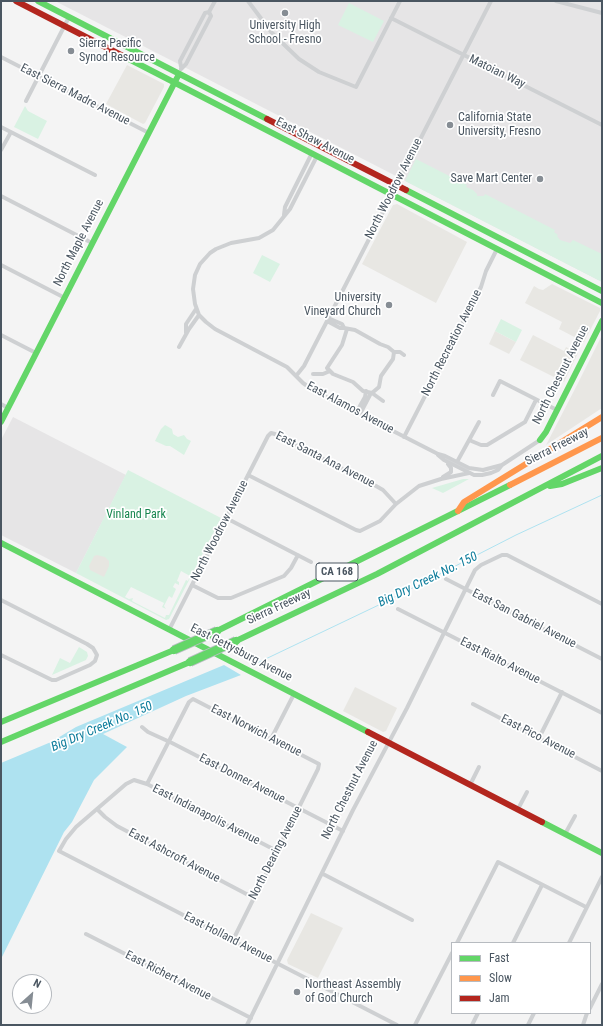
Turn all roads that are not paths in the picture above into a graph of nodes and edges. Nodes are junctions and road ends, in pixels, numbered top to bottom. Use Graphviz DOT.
graph roads {
  1 [pos="16,1"];
  2 [pos="38,1"];
  3 [pos="215,1"];
  4 [pos="248,1"];
  5 [pos="400,1"];
  6 [pos="491,1"];
  7 [pos="556,1"];
  8 [pos="602,13"];
  9 [pos="69,17"];
  10 [pos="391,18"];
  11 [pos="65,26"];
  12 [pos="464,56"];
  13 [pos="1,57"];
  14 [pos="180,71"];
  15 [pos="39,76"];
  16 [pos="174,82"];
  17 [pos="26,101"];
  18 [pos="602,126"];
  19 [pos="1,127"];
  20 [pos="11,132"];
  21 [pos="149,133"];
  22 [pos="1,150"];
  23 [pos="315,154"];
  24 [pos="95,175"];
  25 [pos="396,185"];
  26 [pos="391,194"];
  27 [pos="1,196"];
  28 [pos="92,243"];
  29 [pos="497,249"];
  30 [pos="1,265"];
  31 [pos="602,290"];
  32 [pos="65,298"];
  33 [pos="602,303"];
  34 [pos="196,309"];
  35 [pos="200,315"];
  36 [pos="328,319"];
  37 [pos="602,321"];
  38 [pos="345,328"];
  39 [pos="186,334"];
  40 [pos="1,335"];
  41 [pos="179,347"];
  42 [pos="394,352"];
  43 [pos="36,353"];
  44 [pos="404,355"];
  45 [pos="330,371"];
  46 [pos="313,374"];
  47 [pos="296,376"];
  48 [pos="366,392"];
  49 [pos="371,393"];
  50 [pos="493,395"];
  51 [pos="536,400"];
  52 [pos="383,401"];
  53 [pos="5,406"];
  54 [pos="557,410"];
  55 [pos="358,413"];
  56 [pos="602,417"];
  57 [pos="1,422"];
  58 [pos="479,422"];
  59 [pos="271,434"];
  60 [pos="404,437"];
  61 [pos="602,438"];
  62 [pos="469,440"];
  63 [pos="540,440"];
  64 [pos="438,454"];
  65 [pos="602,456"];
  66 [pos="444,460"];
  67 [pos="457,462"];
  68 [pos="502,465"];
  69 [pos="602,468"];
  70 [pos="470,473"];
  71 [pos="248,475"];
  72 [pos="441,479"];
  73 [pos="543,487"];
  74 [pos="396,504"];
  75 [pos="456,513"];
  76 [pos="226,518"];
  77 [pos="1,543"];
  78 [pos="298,555"];
  79 [pos="311,562"];
  80 [pos="446,579"];
  81 [pos="192,585"];
  82 [pos="466,589"];
  83 [pos="1,600"];
  84 [pos="602,604"];
  85 [pos="398,609"];
  86 [pos="169,630"];
  87 [pos="444,632"];
  88 [pos="1,655"];
  89 [pos="602,659"];
  90 [pos="562,692"];
  91 [pos="294,694"];
  92 [pos="473,704"];
  93 [pos="602,713"];
  94 [pos="1,722"];
  95 [pos="142,727"];
  96 [pos="539,738"];
  97 [pos="271,739"];
  98 [pos="1,742"];
  99 [pos="169,742"];
  100 [pos="388,742"];
  101 [pos="319,766"];
  102 [pos="479,767"];
  103 [pos="602,771"];
  104 [pos="147,784"];
  105 [pos="470,785"];
  106 [pos="527,792"];
  107 [pos="299,808"];
  108 [pos="97,809"];
  109 [pos="518,809"];
  110 [pos="574,816"];
  111 [pos="343,831"];
  112 [pos="565,834"];
  113 [pos="277,851"];
  114 [pos="602,853"];
  115 [pos="323,874"];
  116 [pos="602,877"];
  117 [pos="542,885"];
  118 [pos="254,898"];
  119 [pos="586,907"];
  120 [pos="412,920"];
  121 [pos="86,934"];
  122 [pos="233,940"];
  123 [pos="458,942"];
  124 [pos="514,942"];
  125 [pos="569,942"];
  126 [pos="451,955"];
  127 [pos="278,964"];
  128 [pos="602,984"];
  129 [pos="591,1006"];
  130 [pos="478,1014"];
  131 [pos="534,1014"];
  132 [pos="587,1014"];
  133 [pos="250,1018"];
  134 [pos="530,1024"];
  135 [pos="247,1025"];
  136 [pos="397,1025"];
  137 [pos="415,1025"];
  138 [pos="472,1025"];
  139 [pos="583,1025"];
  1 -- 11 [label="main road, East Shaw Avenue"];
  2 -- 9 [label="main road, East Shaw Avenue"];
  3 -- 14 [label="street"];
  4 -- 10 [label="street"];
  5 -- 10 [label="street"];
  6 -- 12 [label="street, North Woodrow Avenue"];
  7 -- 8 [label="street"];
  9 -- 11 [label="street"];
  9 -- 14 [label="main road, East Shaw Avenue"];
  10 -- 12 [label="street, Matoian Way"];
  11 -- 15 [label="street"];
  11 -- 16 [label="main road, East Shaw Avenue"];
  12 -- 18 [label="street, Matoian Way"];
  12 -- 25 [label="street, North Woodrow Avenue"];
  13 -- 15 [label="street, East Sierra Madre Avenue"];
  14 -- 16 [label="main road, North Maple Avenue"];
  14 -- 25 [label="main road, East Shaw Avenue"];
  15 -- 17 [label="street"];
  15 -- 21 [label="street, East Sierra Madre Avenue"];
  16 -- 21 [label="main road, North Maple Avenue"];
  16 -- 23 [label="main road, East Shaw Avenue"];
  19 -- 20 [label="street"];
  20 -- 22 [label="street"];
  20 -- 24 [label="street"];
  21 -- 28 [label="main road, North Maple Avenue"];
  23 -- 26 [label="main road, East Shaw Avenue"];
  23 -- 34 [label="street"];
  25 -- 26 [label="street, North Woodrow Avenue"];
  25 -- 31 [label="main road, East Shaw Avenue"];
  26 -- 29 [label="main road, East Shaw Avenue"];
  26 -- 36 [label="street, North Woodrow Avenue"];
  27 -- 28 [label="street"];
  28 -- 32 [label="main road, North Maple Avenue"];
  29 -- 33 [label="main road, East Shaw Avenue"];
  29 -- 60 [label="street, North Recreation Avenue"];
  30 -- 32 [label="street"];
  32 -- 43 [label="main road, North Maple Avenue"];
  34 -- 35 [label="street, East Alamos Avenue"];
  34 -- 39 [label="street"];
  35 -- 39 [label="street"];
  35 -- 47 [label="street, East Alamos Avenue"];
  36 -- 38 [label="street"];
  36 -- 47 [label="street, North Woodrow Avenue"];
  37 -- 54 [label="main road, North Chestnut Avenue"];
  38 -- 42 [label="street"];
  38 -- 45 [label="street"];
  39 -- 41 [label="street"];
  40 -- 43 [label="street"];
  42 -- 44 [label="street"];
  42 -- 49 [label="street"];
  43 -- 53 [label="main road, North Maple Avenue"];
  45 -- 46 [label="street"];
  45 -- 48 [label="street"];
  47 -- 55 [label="street, East Alamos Avenue"];
  48 -- 49 [label="street"];
  48 -- 55 [label="street"];
  49 -- 52 [label="street"];
  49 -- 55 [label="street"];
  50 -- 51 [label="street"];
  51 -- 54 [label="street"];
  51 -- 62 [label="street"];
  53 -- 57 [label="main road, North Maple Avenue"];
  54 -- 63 [label="main road, North Chestnut Avenue"];
  55 -- 60 [label="street, East Alamos Avenue"];
  56 -- 75 [label="main road"];
  58 -- 62 [label="street"];
  59 -- 71 [label="street, North Woodrow Avenue"];
  59 -- 74 [label="street, East Santa Ana Avenue"];
  60 -- 64 [label="street, East Alamos Avenue"];
  61 -- 75 [label="main road, Sierra Freeway / CA 168"];
  62 -- 67 [label="street"];
  63 -- 68 [label="street"];
  64 -- 66 [label="street"];
  64 -- 67 [label="street"];
  65 -- 73 [label="main road, Sierra Freeway / CA 168"];
  66 -- 70 [label="street"];
  66 -- 72 [label="street"];
  67 -- 68 [label="street"];
  68 -- 70 [label="street"];
  69 -- 73 [label="main road"];
  70 -- 72 [label="street"];
  71 -- 74 [label="street"];
  71 -- 76 [label="street, North Woodrow Avenue"];
  72 -- 74 [label="street"];
  73 -- 98 [label="main road, Sierra Freeway / CA 168, bridge"];
  75 -- 94 [label="main road, Sierra Freeway / CA 168, bridge"];
  76 -- 78 [label="street"];
  76 -- 81 [label="street, North Woodrow Avenue"];
  77 -- 86 [label="main road, East Gettysburg Avenue"];
  78 -- 79 [label="street"];
  78 -- 81 [label="street"];
  80 -- 82 [label="street, East San Gabriel Avenue"];
  81 -- 86 [label="street, North Woodrow Avenue"];
  82 -- 84 [label="street, North Chestnut Avenue"];
  82 -- 87 [label="street, North Chestnut Avenue"];
  82 -- 89 [label="street, East San Gabriel Avenue"];
  83 -- 88 [label="street"];
  85 -- 87 [label="street, East Rialto Avenue"];
  86 -- 91 [label="main road, East Gettysburg Avenue"];
  87 -- 90 [label="street, East Rialto Avenue"];
  87 -- 100 [label="street, North Chestnut Avenue"];
  90 -- 93 [label="street, East Rialto Avenue"];
  90 -- 96 [label="street"];
  91 -- 97 [label="street"];
  91 -- 100 [label="main road, East Gettysburg Avenue"];
  92 -- 96 [label="street, East Pico Avenue"];
  95 -- 99 [label="street, East Donner Avenue"];
  96 -- 103 [label="street, East Pico Avenue"];
  97 -- 99 [label="street, East Norwich Avenue"];
  97 -- 101 [label="street, East Norwich Avenue"];
  99 -- 104 [label="street"];
  99 -- 107 [label="street, East Donner Avenue"];
  100 -- 105 [label="main road, East Gettysburg Avenue"];
  100 -- 111 [label="street, North Chestnut Avenue"];
  101 -- 107 [label="street, North Dearing Avenue"];
  102 -- 105 [label="street"];
  104 -- 108 [label="street, East Indianapolis Avenue"];
  104 -- 113 [label="street, East Indianapolis Avenue"];
  105 -- 109 [label="main road, East Gettysburg Avenue"];
  106 -- 109 [label="street"];
  107 -- 111 [label="street, East Donner Avenue"];
  107 -- 113 [label="street, North Dearing Avenue"];
  108 -- 118 [label="street, East Ashcroft Avenue"];
  108 -- 122 [label="street, East Holland Avenue"];
  109 -- 112 [label="main road, East Gettysburg Avenue"];
  110 -- 112 [label="street"];
  111 -- 115 [label="street, North Chestnut Avenue"];
  112 -- 114 [label="main road, East Gettysburg Avenue"];
  113 -- 118 [label="street, North Dearing Avenue"];
  115 -- 120 [label="street"];
  115 -- 127 [label="street, North Chestnut Avenue"];
  116 -- 119 [label="street"];
  117 -- 119 [label="street"];
  117 -- 123 [label="street"];
  117 -- 124 [label="street"];
  118 -- 122 [label="street, North Dearing Avenue"];
  119 -- 125 [label="street"];
  121 -- 133 [label="street, East Richert Avenue"];
  122 -- 127 [label="street, East Holland Avenue"];
  126 -- 137 [label="street"];
  127 -- 133 [label="street, North Chestnut Avenue"];
  127 -- 136 [label="street, East Holland Avenue"];
  128 -- 129 [label="street"];
  130 -- 138 [label="street"];
  131 -- 134 [label="street"];
  132 -- 139 [label="street"];
  133 -- 135 [label="street, North Chestnut Avenue"];
}
